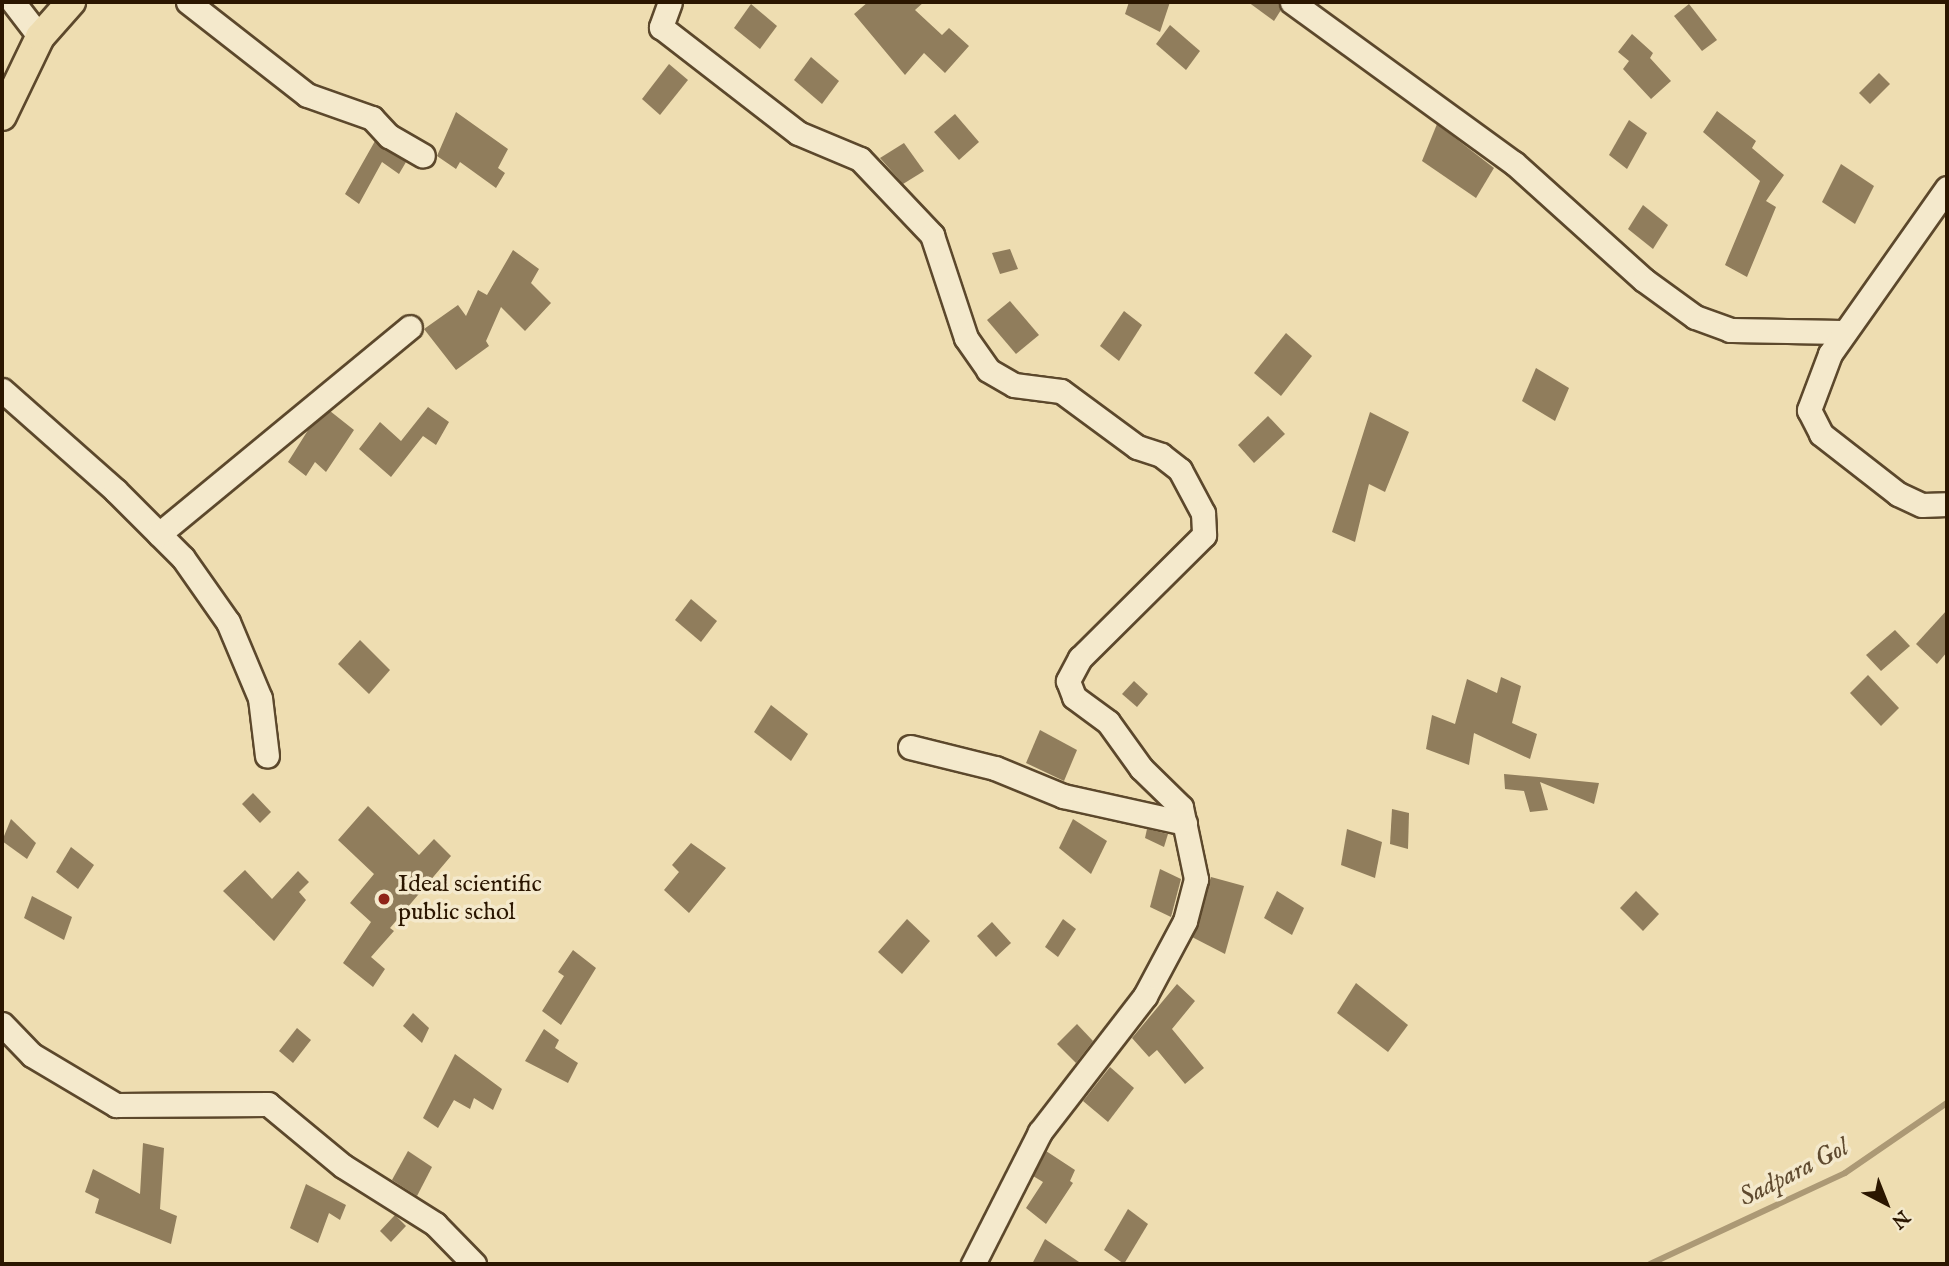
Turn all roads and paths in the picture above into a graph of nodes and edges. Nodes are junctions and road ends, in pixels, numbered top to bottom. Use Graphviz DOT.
graph roads {
  1 [pos="13,2"];
  2 [pos="71,2"];
  3 [pos="188,2"];
  4 [pos="670,2"];
  5 [pos="1292,2"];
  6 [pos="40,37"];
  7 [pos="2,116"];
  8 [pos="423,156"];
  9 [pos="1947,188"];
  10 [pos="410,327"];
  11 [pos="1844,332"];
  12 [pos="2,390"];
  13 [pos="1947,504"];
  14 [pos="159,534"];
  15 [pos="910,747"];
  16 [pos="267,756"];
  17 [pos="1185,823"];
  18 [pos="2,1024"];
  19 [pos="474,1264"];
  20 [pos="973,1264"];
  1 -- 6 [label="street"];
  2 -- 6 [label="main road"];
  3 -- 8 [label="street"];
  4 -- 17 [label="street"];
  5 -- 11 [label="street"];
  6 -- 7 [label="main road"];
  9 -- 11 [label="street"];
  10 -- 14 [label="street"];
  11 -- 13 [label="street"];
  12 -- 14 [label="street"];
  14 -- 16 [label="street"];
  15 -- 17 [label="street"];
  17 -- 20 [label="street"];
  18 -- 19 [label="street"];
}
